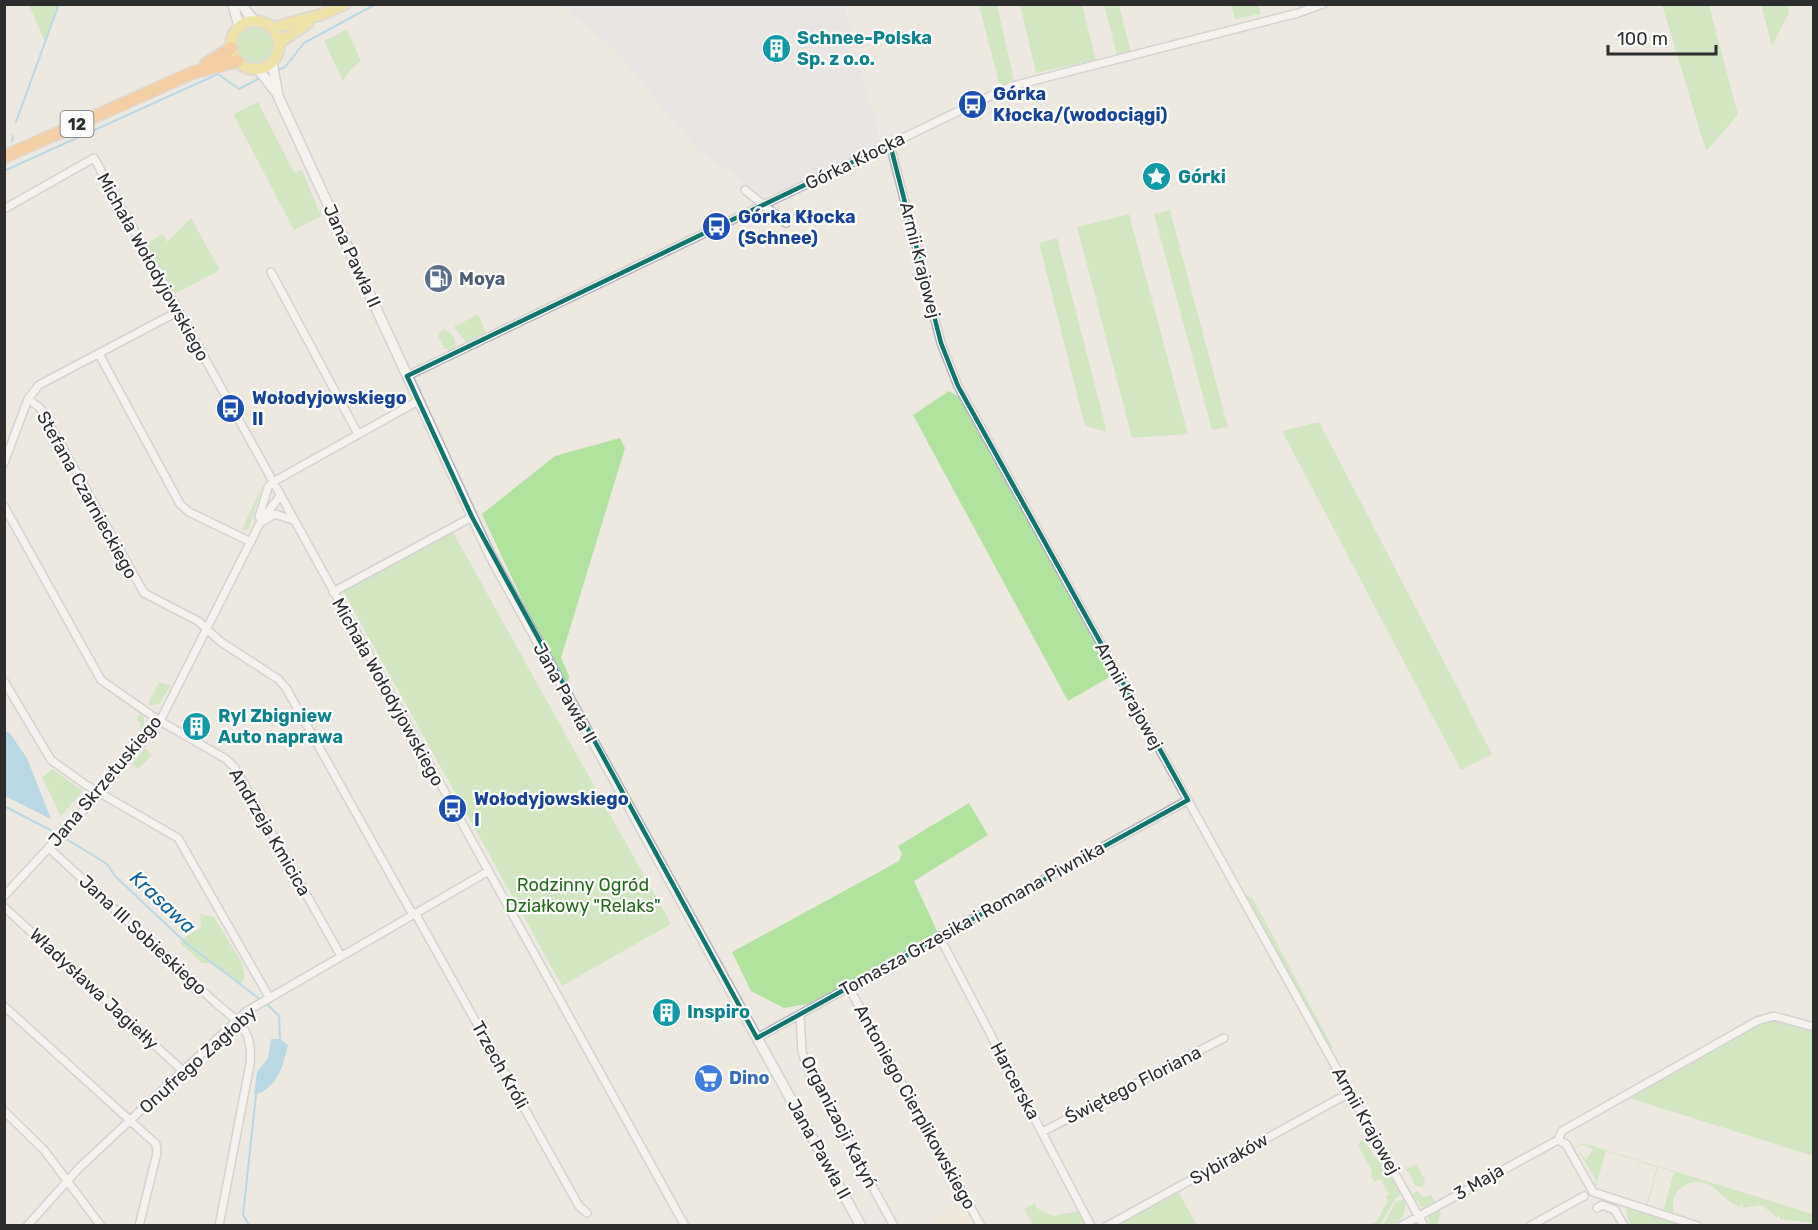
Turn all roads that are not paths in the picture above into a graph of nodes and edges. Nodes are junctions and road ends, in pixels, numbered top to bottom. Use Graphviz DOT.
graph roads {
  1 [pos="233,4"];
  2 [pos="241,4"];
  3 [pos="345,4"];
  4 [pos="1323,4"];
  5 [pos="323,14"];
  6 [pos="254,21"];
  7 [pos="239,27"];
  8 [pos="272,28"];
  9 [pos="279,43"];
  10 [pos="231,48"];
  11 [pos="237,61"];
  12 [pos="267,71"];
  13 [pos="192,73"];
  14 [pos="890,144"];
  15 [pos="4,157"];
  16 [pos="745,190"];
  17 [pos="766,204"];
  18 [pos="4,209"];
  19 [pos="786,223"];
  20 [pos="271,272"];
  21 [pos="177,312"];
  22 [pos="99,354"];
  23 [pos="407,376"];
  24 [pos="28,399"];
  25 [pos="418,401"];
  26 [pos="358,434"];
  27 [pos="4,463"];
  28 [pos="273,482"];
  29 [pos="280,496"];
  30 [pos="4,506"];
  31 [pos="472,517"];
  32 [pos="293,520"];
  33 [pos="257,528"];
  34 [pos="251,542"];
  35 [pos="333,592"];
  36 [pos="207,628"];
  37 [pos="4,681"];
  38 [pos="160,721"];
  39 [pos="99,792"];
  40 [pos="1188,800"];
  41 [pos="49,848"];
  42 [pos="487,872"];
  43 [pos="4,896"];
  44 [pos="4,908"];
  45 [pos="414,914"];
  46 [pos="939,936"];
  47 [pos="341,956"];
  48 [pos="849,988"];
  49 [pos="265,1000"];
  50 [pos="4,1006"];
  51 [pos="800,1015"];
  52 [pos="238,1020"];
  53 [pos="1814,1027"];
  54 [pos="757,1038"];
  55 [pos="1224,1038"];
  56 [pos="183,1071"];
  57 [pos="1351,1092"];
  58 [pos="4,1111"];
  59 [pos="131,1121"];
  60 [pos="1042,1132"];
  61 [pos="1558,1140"];
  62 [pos="67,1180"];
  63 [pos="1584,1196"];
  64 [pos="1597,1208"];
  65 [pos="587,1213"];
  66 [pos="1419,1216"];
  67 [pos="684,1225"];
  68 [pos="27,1226"];
  69 [pos="101,1226"];
  70 [pos="139,1226"];
  71 [pos="219,1226"];
  72 [pos="861,1226"];
  73 [pos="894,1226"];
  74 [pos="981,1226"];
  75 [pos="1091,1226"];
  76 [pos="1107,1226"];
  77 [pos="1401,1226"];
  78 [pos="1424,1226"];
  79 [pos="1530,1226"];
  80 [pos="1624,1226"];
  81 [pos="1698,1226"];
  1 -- 7 [label="main road"];
  2 -- 6 [label="main road"];
  3 -- 5 [label="main road"];
  4 -- 14 [label="street, Górka Kłocka"];
  5 -- 8 [label="main road"];
  5 -- 9 [label="main road"];
  6 -- 7 [label="main road"];
  6 -- 8 [label="main road"];
  7 -- 10 [label="main road"];
  8 -- 9 [label="main road"];
  9 -- 12 [label="main road"];
  10 -- 11 [label="main road"];
  10 -- 13 [label="highway, 12"];
  11 -- 12 [label="main road"];
  11 -- 13 [label="highway, 12"];
  12 -- 23 [label="main road, Jana Pawła II"];
  13 -- 15 [label="highway, 12"];
  14 -- 17 [label="street, Górka Kłocka"];
  14 -- 40 [label="street, Armii Krajowej"];
  16 -- 17 [label="street"];
  17 -- 19 [label="street"];
  17 -- 23 [label="street, Górka Kłocka"];
  18 -- 21 [label="street, Michała Wołodyjowskiego"];
  20 -- 26 [label="street"];
  21 -- 22 [label="street"];
  21 -- 28 [label="street, Michała Wołodyjowskiego"];
  22 -- 24 [label="street"];
  22 -- 34 [label="street"];
  23 -- 25 [label="main road, Jana Pawła II"];
  24 -- 27 [label="street"];
  24 -- 36 [label="street, Stefana Czarnieckiego"];
  25 -- 26 [label="street"];
  25 -- 31 [label="main road, Jana Pawła II"];
  26 -- 28 [label="street"];
  28 -- 29 [label="street, Michała Wołodyjowskiego"];
  28 -- 33 [label="street, Jana Skrzetuskiego"];
  29 -- 32 [label="street, Michała Wołodyjowskiego"];
  29 -- 33 [label="street, Jana Skrzetuskiego"];
  30 -- 38 [label="street, Andrzeja Kmicica"];
  31 -- 35 [label="street"];
  31 -- 54 [label="main road, Jana Pawła II"];
  32 -- 33 [label="street"];
  32 -- 35 [label="street, Michała Wołodyjowskiego"];
  33 -- 34 [label="street, Jana Skrzetuskiego"];
  34 -- 36 [label="street, Jana Skrzetuskiego"];
  35 -- 42 [label="street, Michała Wołodyjowskiego"];
  36 -- 38 [label="street, Jana Skrzetuskiego"];
  36 -- 45 [label="street, Stefana Czarnieckiego"];
  37 -- 39 [label="street"];
  38 -- 39 [label="street, Jana Skrzetuskiego"];
  38 -- 47 [label="street, Andrzeja Kmicica"];
  39 -- 41 [label="street, Jana Skrzetuskiego"];
  39 -- 49 [label="street"];
  40 -- 46 [label="street, Tomasza Grzesika i Romana Piwnika"];
  40 -- 57 [label="street, Armii Krajowej"];
  41 -- 43 [label="street, Jana Skrzetuskiego"];
  41 -- 52 [label="street, Jana III Sobieskiego"];
  42 -- 45 [label="street, Onufrego Zagłoby"];
  42 -- 67 [label="street, Michała Wołodyjowskiego"];
  44 -- 56 [label="street, Władysława Jagiełły"];
  45 -- 47 [label="street, Onufrego Zagłoby"];
  45 -- 65 [label="street, Trzech Króli"];
  46 -- 48 [label="street, Tomasza Grzesika i Romana Piwnika"];
  46 -- 60 [label="street, Harcerska"];
  47 -- 49 [label="street, Onufrego Zagłoby"];
  48 -- 51 [label="street, Tomasza Grzesika i Romana Piwnika"];
  48 -- 74 [label="street, Antoniego Cierplikowskiego"];
  49 -- 52 [label="street, Onufrego Zagłoby"];
  50 -- 59 [label="street"];
  51 -- 54 [label="street, Tomasza Grzesika i Romana Piwnika"];
  51 -- 73 [label="street, Organizacji Katyń"];
  52 -- 56 [label="street, Onufrego Zagłoby"];
  52 -- 71 [label="street"];
  53 -- 61 [label="street, 3 Maja"];
  54 -- 72 [label="main road, Jana Pawła II"];
  55 -- 60 [label="street, Świętego Floriana"];
  56 -- 59 [label="street, Onufrego Zagłoby"];
  57 -- 66 [label="street, Armii Krajowej"];
  57 -- 76 [label="street, Sybiraków"];
  58 -- 62 [label="street"];
  59 -- 62 [label="street, Onufrego Zagłoby"];
  59 -- 70 [label="street"];
  60 -- 75 [label="street, Harcerska"];
  61 -- 66 [label="street, 3 Maja"];
  61 -- 81 [label="street"];
  62 -- 68 [label="street, Onufrego Zagłoby"];
  62 -- 69 [label="street"];
  63 -- 79 [label="street"];
  64 -- 80 [label="street"];
  66 -- 77 [label="street, 3 Maja"];
  66 -- 78 [label="street, Armii Krajowej"];
}
